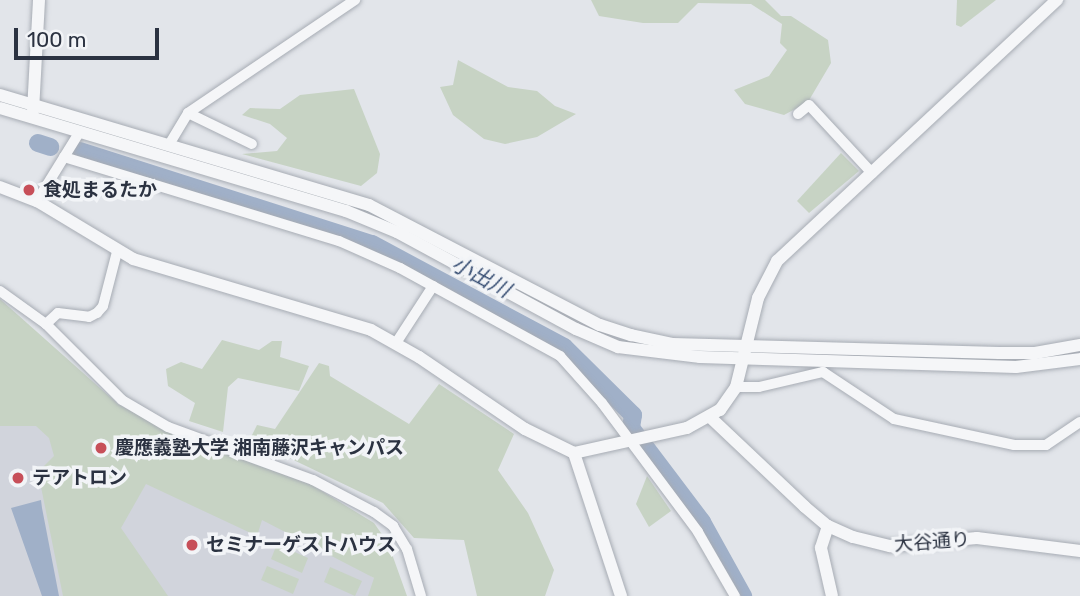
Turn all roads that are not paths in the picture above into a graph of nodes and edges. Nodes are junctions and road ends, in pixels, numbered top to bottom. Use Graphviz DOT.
graph roads {
  1 [pos="38,0"];
  2 [pos="1057,0"];
  3 [pos="350,1"];
  4 [pos="0,95"];
  5 [pos="0,108"];
  6 [pos="33,112"];
  7 [pos="188,113"];
  8 [pos="798,114"];
  9 [pos="79,132"];
  10 [pos="170,143"];
  11 [pos="252,144"];
  12 [pos="64,157"];
  13 [pos="872,173"];
  14 [pos="0,187"];
  15 [pos="37,201"];
  16 [pos="117,252"];
  17 [pos="433,286"];
  18 [pos="0,291"];
  19 [pos="46,324"];
  20 [pos="396,343"];
  21 [pos="745,345"];
  22 [pos="1080,345"];
  23 [pos="742,359"];
  24 [pos="1080,359"];
  25 [pos="736,387"];
  26 [pos="711,418"];
  27 [pos="1080,422"];
  28 [pos="636,439"];
  29 [pos="574,453"];
  30 [pos="828,526"];
  31 [pos="1080,551"];
  32 [pos="421,596"];
  33 [pos="621,596"];
  34 [pos="735,596"];
  35 [pos="832,596"];
  1 -- 6 [label="street"];
  2 -- 13 [label="street"];
  3 -- 7 [label="street"];
  4 -- 6 [label="street"];
  5 -- 6 [label="street"];
  6 -- 9 [label="street"];
  6 -- 10 [label="street"];
  7 -- 10 [label="street"];
  7 -- 11 [label="street"];
  8 -- 13 [label="street"];
  9 -- 12 [label="street"];
  9 -- 23 [label="street"];
  10 -- 21 [label="street"];
  12 -- 15 [label="street"];
  12 -- 17 [label="street"];
  13 -- 21 [label="street"];
  14 -- 15 [label="street"];
  15 -- 16 [label="street"];
  16 -- 19 [label="street"];
  16 -- 20 [label="street"];
  17 -- 20 [label="street"];
  17 -- 28 [label="street"];
  18 -- 19 [label="street"];
  19 -- 32 [label="street"];
  20 -- 29 [label="street"];
  21 -- 22 [label="street"];
  21 -- 23 [label="street"];
  23 -- 24 [label="street"];
  23 -- 25 [label="street"];
  25 -- 26 [label="street"];
  25 -- 27 [label="street"];
  26 -- 28 [label="street"];
  26 -- 30 [label="street, 大谷通り"];
  28 -- 29 [label="street"];
  28 -- 34 [label="street"];
  29 -- 33 [label="street"];
  30 -- 31 [label="street, 大谷通り"];
  30 -- 35 [label="street"];
}
